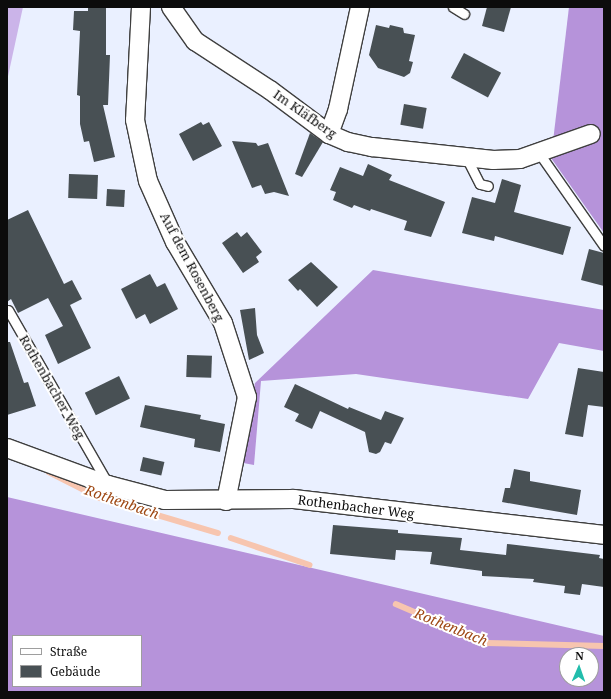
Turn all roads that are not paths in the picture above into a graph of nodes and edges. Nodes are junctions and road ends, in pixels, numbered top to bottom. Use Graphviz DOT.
graph roads {
  1 [pos="141,7"];
  2 [pos="171,7"];
  3 [pos="360,7"];
  4 [pos="453,7"];
  5 [pos="464,14"];
  6 [pos="329,134"];
  7 [pos="591,134"];
  8 [pos="539,153"];
  9 [pos="466,157"];
  10 [pos="484,185"];
  11 [pos="604,246"];
  12 [pos="8,310"];
  13 [pos="7,448"];
  14 [pos="108,485"];
  15 [pos="226,501"];
  16 [pos="604,535"];
  1 -- 15 [label="street, Auf dem Rosenberg"];
  2 -- 6 [label="street, Im Kläfberg"];
  3 -- 6 [label="street"];
  4 -- 5 [label="lane"];
  6 -- 9 [label="street, Im Kläfberg"];
  7 -- 8 [label="street, Im Kläfberg"];
  8 -- 9 [label="street, Im Kläfberg"];
  8 -- 11 [label="lane"];
  9 -- 10 [label="lane"];
  12 -- 14 [label="lane, Rothenbacher Weg"];
  13 -- 14 [label="street, Rothenbacher Weg"];
  14 -- 15 [label="street, Rothenbacher Weg"];
  15 -- 16 [label="street, Rothenbacher Weg"];
}
